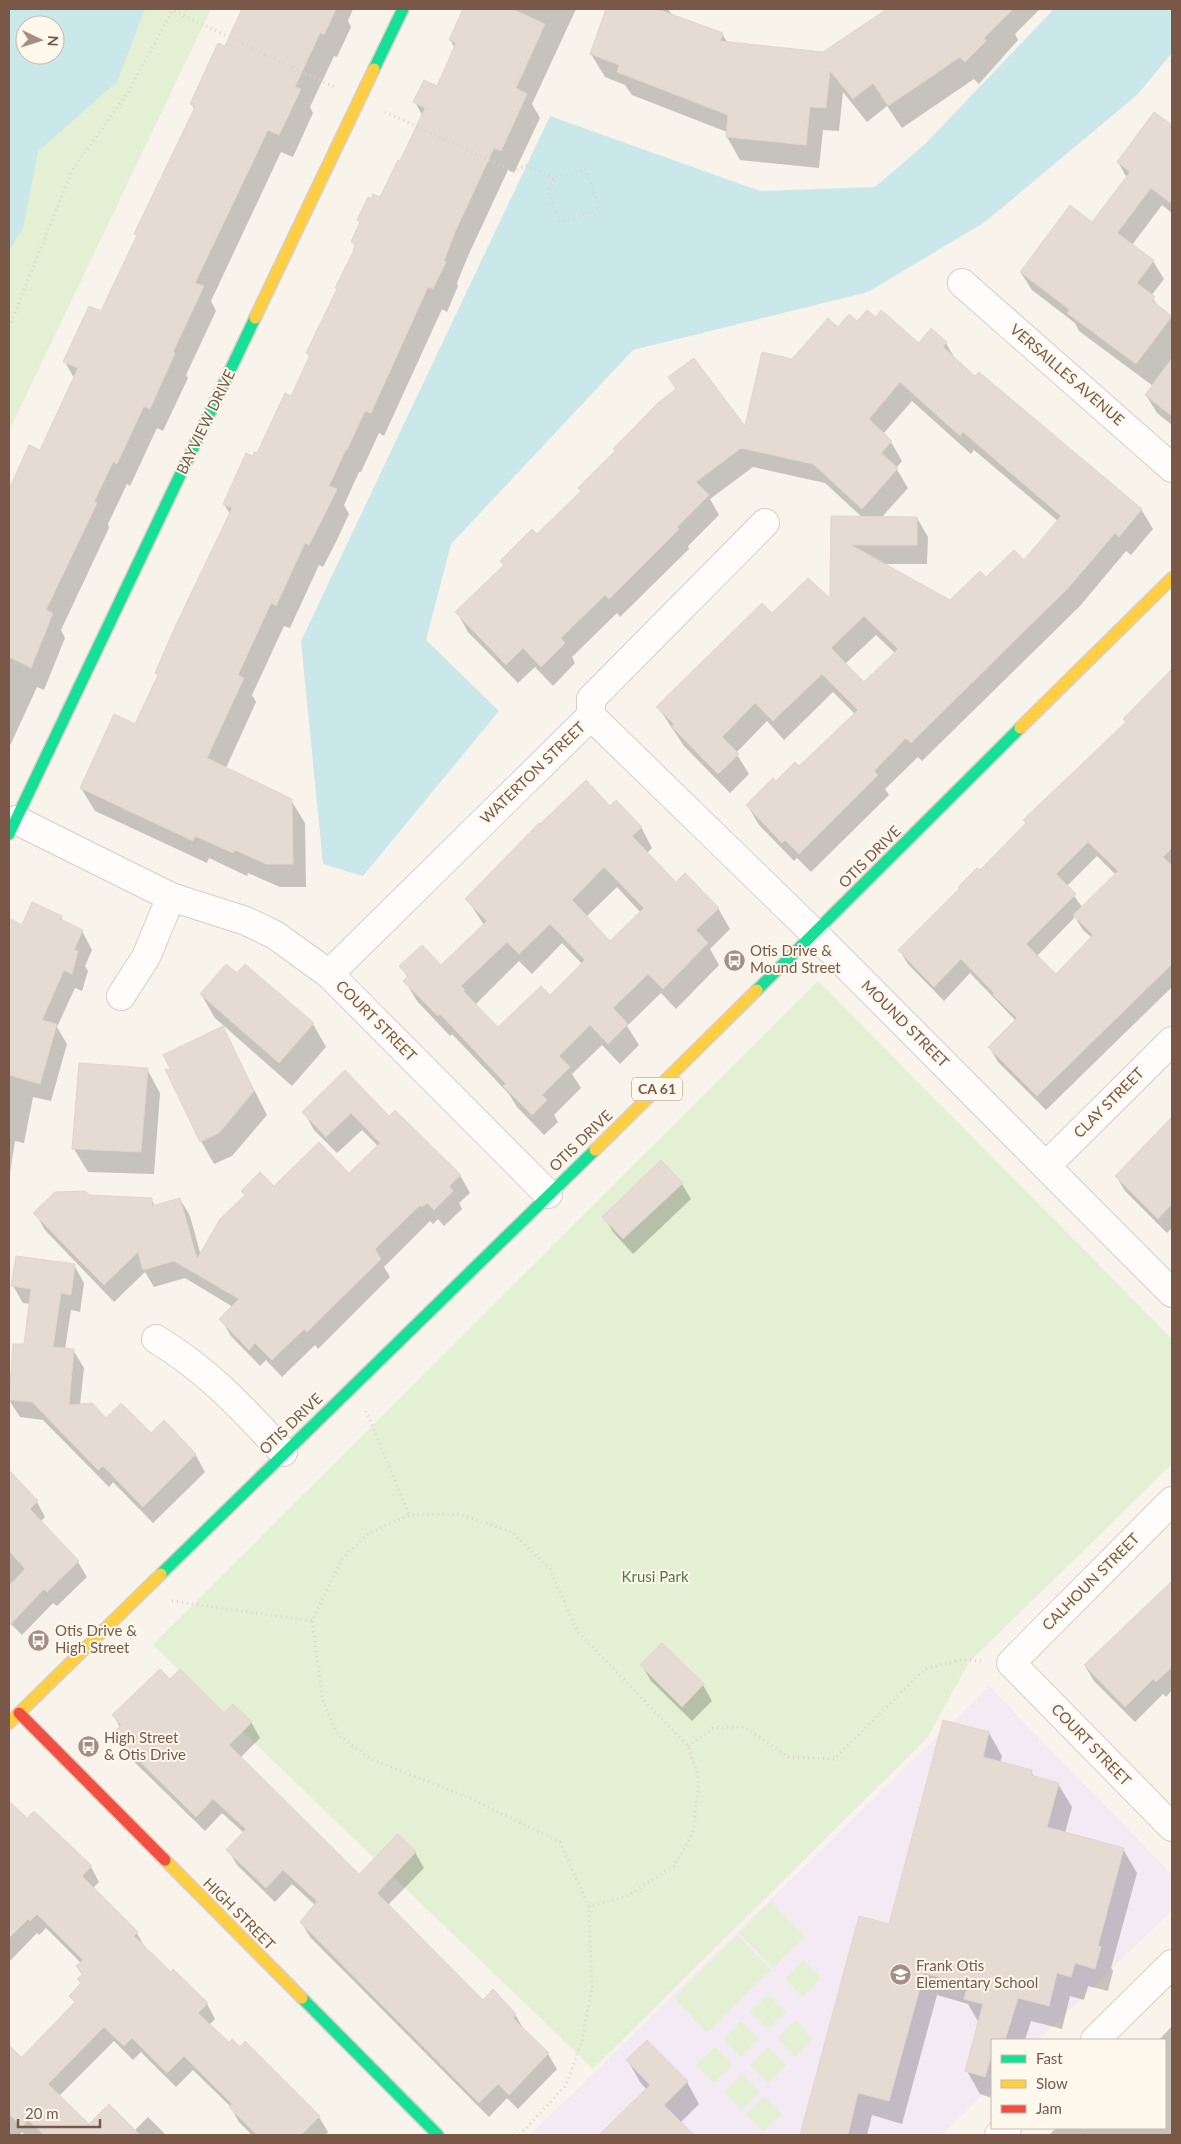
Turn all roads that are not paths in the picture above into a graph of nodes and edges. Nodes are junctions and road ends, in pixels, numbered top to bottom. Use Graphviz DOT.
graph roads {
  1 [pos="403,9"];
  2 [pos="962,283"];
  3 [pos="1172,468"];
  4 [pos="765,523"];
  5 [pos="1172,578"];
  6 [pos="591,716"];
  7 [pos="12,827"];
  8 [pos="171,897"];
  9 [pos="814,933"];
  10 [pos="329,974"];
  11 [pos="121,996"];
  12 [pos="1172,1041"];
  13 [pos="1046,1166"];
  14 [pos="548,1194"];
  15 [pos="1172,1293"];
  16 [pos="156,1339"];
  17 [pos="283,1452"];
  18 [pos="1172,1501"];
  19 [pos="1011,1663"];
  20 [pos="12,1713"];
  21 [pos="1172,1828"];
  22 [pos="1172,1964"];
  23 [pos="1097,2039"];
  24 [pos="438,2135"];
  1 -- 7 [label="main road, BAYVIEW DRIVE"];
  2 -- 3 [label="street, VERSAILLES AVENUE"];
  4 -- 6 [label="street, WATERTON STREET"];
  5 -- 9 [label="main road, OTIS DRIVE / CA 61"];
  6 -- 9 [label="street, MOUND STREET"];
  6 -- 10 [label="street, WATERTON STREET"];
  7 -- 8 [label="street, COURT STREET"];
  8 -- 10 [label="street, COURT STREET"];
  8 -- 11 [label="street"];
  9 -- 13 [label="street, MOUND STREET"];
  9 -- 14 [label="main road, OTIS DRIVE / CA 61"];
  10 -- 14 [label="street, COURT STREET"];
  12 -- 13 [label="street, CLAY STREET"];
  13 -- 15 [label="street, MOUND STREET"];
  14 -- 17 [label="main road, OTIS DRIVE / CA 61"];
  16 -- 17 [label="street"];
  17 -- 20 [label="main road, OTIS DRIVE / CA 61"];
  18 -- 19 [label="street, CALHOUN STREET"];
  19 -- 21 [label="street, COURT STREET"];
  20 -- 24 [label="main road, HIGH STREET"];
  22 -- 23 [label="street"];
}
